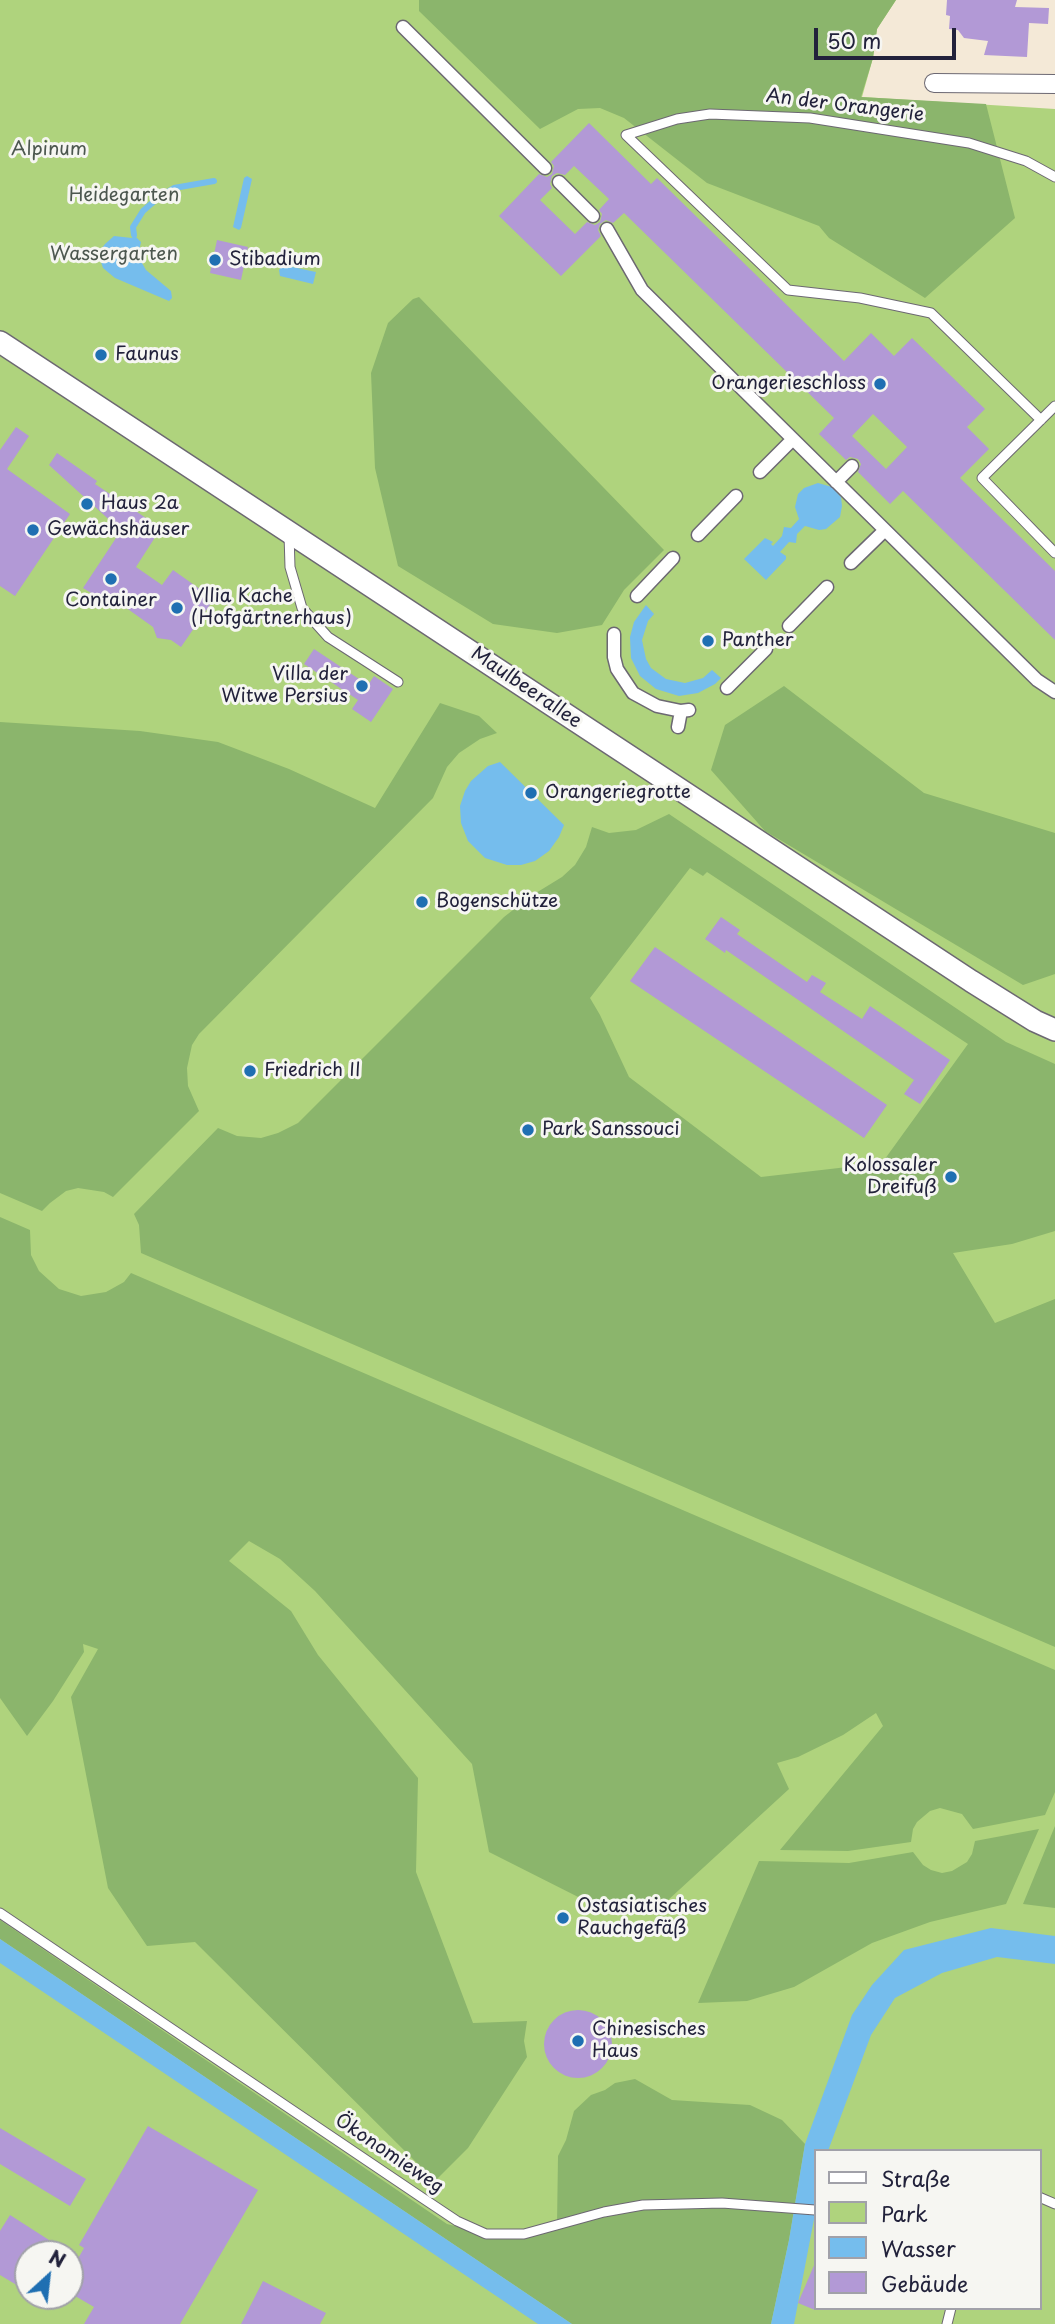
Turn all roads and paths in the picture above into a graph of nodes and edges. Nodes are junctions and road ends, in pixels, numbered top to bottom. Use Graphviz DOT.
graph roads {
  1 [pos="403,27"];
  2 [pos="934,83"];
  3 [pos="1055,84"];
  4 [pos="545,168"];
  5 [pos="1055,177"];
  6 [pos="558,181"];
  7 [pos="593,216"];
  8 [pos="607,229"];
  9 [pos="0,342"];
  10 [pos="1055,406"];
  11 [pos="1041,420"];
  12 [pos="793,439"];
  13 [pos="852,466"];
  14 [pos="760,472"];
  15 [pos="836,482"];
  16 [pos="736,496"];
  17 [pos="885,530"];
  18 [pos="289,532"];
  19 [pos="698,535"];
  20 [pos="1055,553"];
  21 [pos="673,558"];
  22 [pos="851,563"];
  23 [pos="827,587"];
  24 [pos="638,596"];
  25 [pos="789,625"];
  26 [pos="766,649"];
  27 [pos="600,650"];
  28 [pos="397,682"];
  29 [pos="727,688"];
  30 [pos="1055,692"];
  31 [pos="678,727"];
  32 [pos="1055,1030"];
  33 [pos="0,1913"];
  34 [pos="814,2210"];
  1 -- 4 [label="street"];
  2 -- 3 [label="street"];
  5 -- 11 [label="lane, An der Orangerie"];
  6 -- 7 [label="street"];
  8 -- 12 [label="street"];
  9 -- 18 [label="street, Maulbeerallee"];
  10 -- 11 [label="lane"];
  11 -- 20 [label="lane"];
  12 -- 14 [label="street"];
  12 -- 15 [label="street"];
  13 -- 15 [label="street"];
  15 -- 17 [label="street"];
  16 -- 19 [label="street"];
  17 -- 22 [label="street"];
  17 -- 30 [label="street"];
  18 -- 28 [label="lane"];
  18 -- 32 [label="street, Maulbeerallee"];
  21 -- 24 [label="street"];
  23 -- 25 [label="street"];
  26 -- 29 [label="street"];
  27 -- 31 [label="street"];
  33 -- 34 [label="lane, Ökonomieweg"];
}
